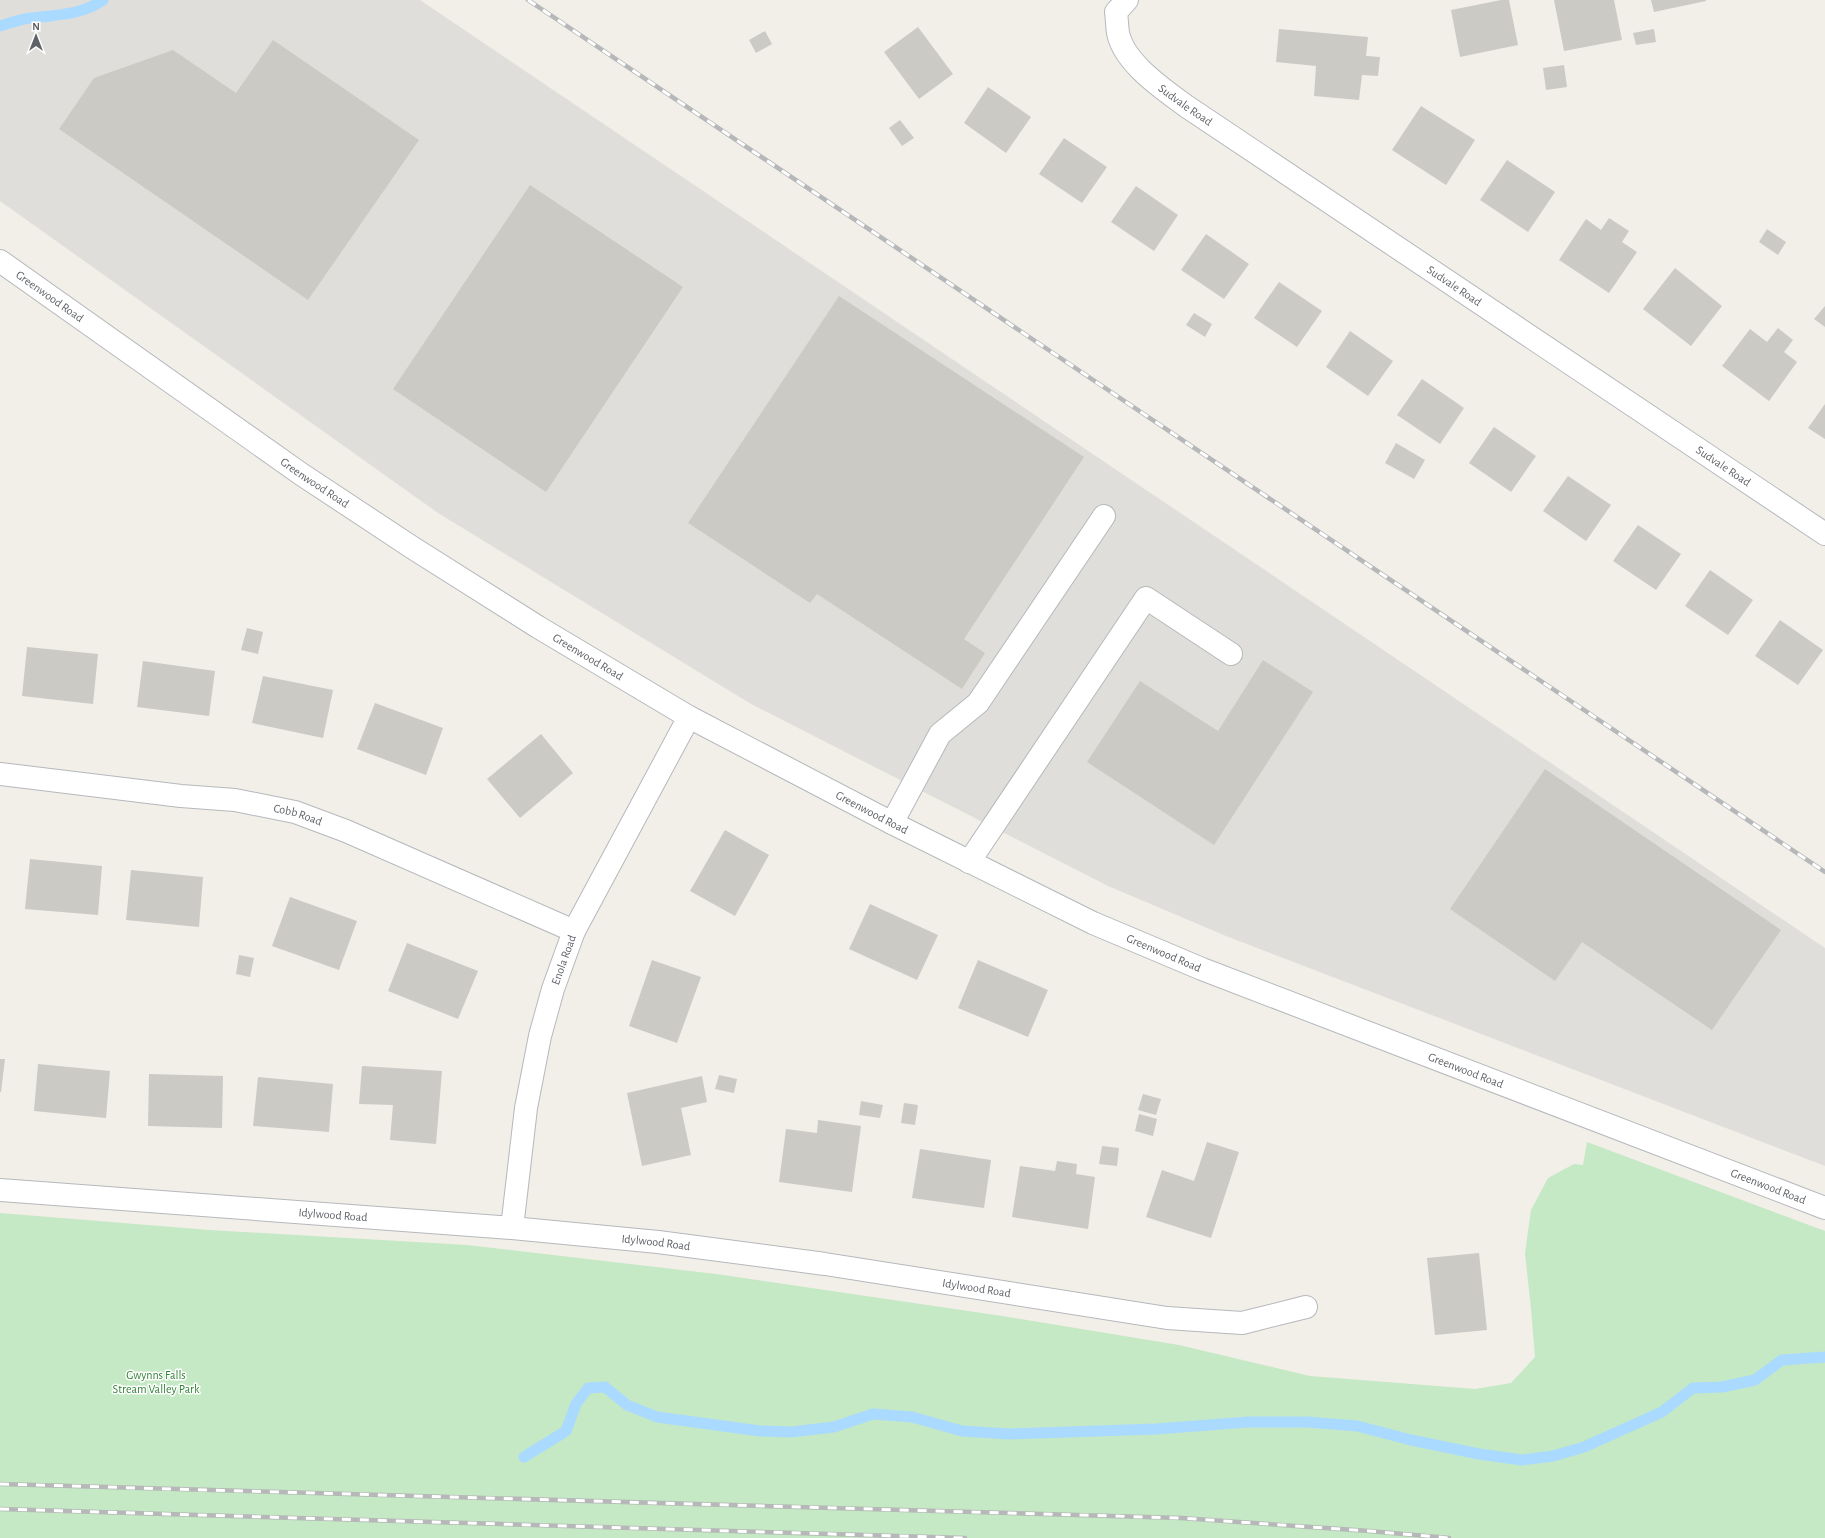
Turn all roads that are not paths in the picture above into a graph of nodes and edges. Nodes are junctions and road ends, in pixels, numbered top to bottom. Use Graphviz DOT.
graph roads {
  1 [pos="1121,6"];
  2 [pos="0,261"];
  3 [pos="1104,516"];
  4 [pos="1825,534"];
  5 [pos="1231,654"];
  6 [pos="689,717"];
  7 [pos="0,774"];
  8 [pos="892,823"];
  9 [pos="969,862"];
  10 [pos="574,931"];
  11 [pos="0,1190"];
  12 [pos="1825,1208"];
  13 [pos="512,1228"];
  14 [pos="1306,1307"];
  1 -- 4 [label="street, Sudvale Road"];
  2 -- 6 [label="street, Greenwood Road"];
  3 -- 8 [label="street"];
  5 -- 9 [label="street"];
  6 -- 8 [label="street, Greenwood Road"];
  6 -- 10 [label="street, Enola Road"];
  7 -- 10 [label="street, Cobb Road"];
  8 -- 9 [label="street, Greenwood Road"];
  9 -- 12 [label="street, Greenwood Road"];
  10 -- 13 [label="street, Enola Road"];
  11 -- 13 [label="street, Idylwood Road"];
  13 -- 14 [label="street, Idylwood Road"];
}
